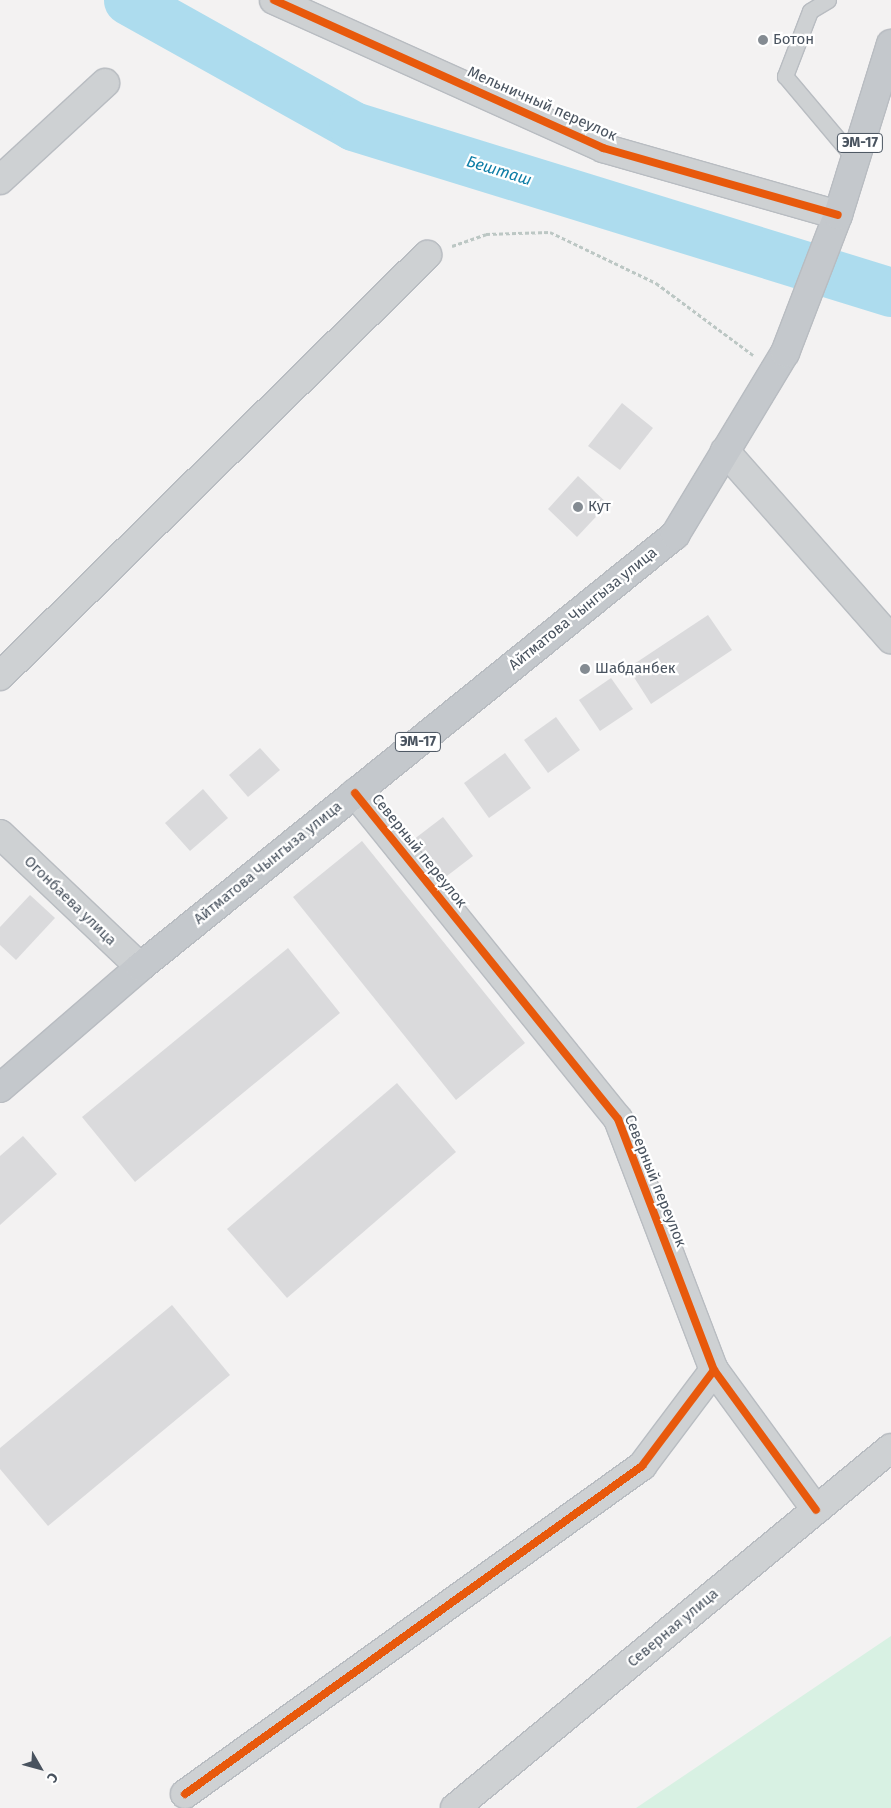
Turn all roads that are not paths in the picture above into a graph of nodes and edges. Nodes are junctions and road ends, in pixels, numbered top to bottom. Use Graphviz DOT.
graph roads {
  1 [pos="274,0"];
  2 [pos="828,0"];
  3 [pos="891,44"];
  4 [pos="105,84"];
  5 [pos="855,159"];
  6 [pos="0,180"];
  7 [pos="838,215"];
  8 [pos="427,255"];
  9 [pos="725,451"];
  10 [pos="891,638"];
  11 [pos="0,676"];
  12 [pos="355,793"];
  13 [pos="0,834"];
  14 [pos="140,967"];
  15 [pos="0,1088"];
  16 [pos="714,1370"];
  17 [pos="891,1448"];
  18 [pos="816,1510"];
  19 [pos="184,1794"];
  20 [pos="455,1808"];
  1 -- 7 [label="street, Мельничный переулок"];
  2 -- 5 [label="lane"];
  3 -- 5 [label="highway, ЭМ-17"];
  4 -- 6 [label="street"];
  5 -- 7 [label="highway, ЭМ-17"];
  7 -- 9 [label="highway, Айтматова Чынгыза улица / ЭМ-17"];
  8 -- 11 [label="street"];
  9 -- 10 [label="street"];
  9 -- 12 [label="highway, Айтматова Чынгыза улица / ЭМ-17"];
  12 -- 14 [label="highway, Айтматова Чынгыза улица / ЭМ-17"];
  12 -- 16 [label="street, Северный переулок"];
  13 -- 14 [label="street, Огонбаева улица"];
  14 -- 15 [label="highway, Айтматова Чынгыза улица / ЭМ-17"];
  16 -- 18 [label="street, Северный переулок"];
  16 -- 19 [label="street"];
  17 -- 18 [label="street, Северная улица"];
  18 -- 20 [label="street, Северная улица"];
}
